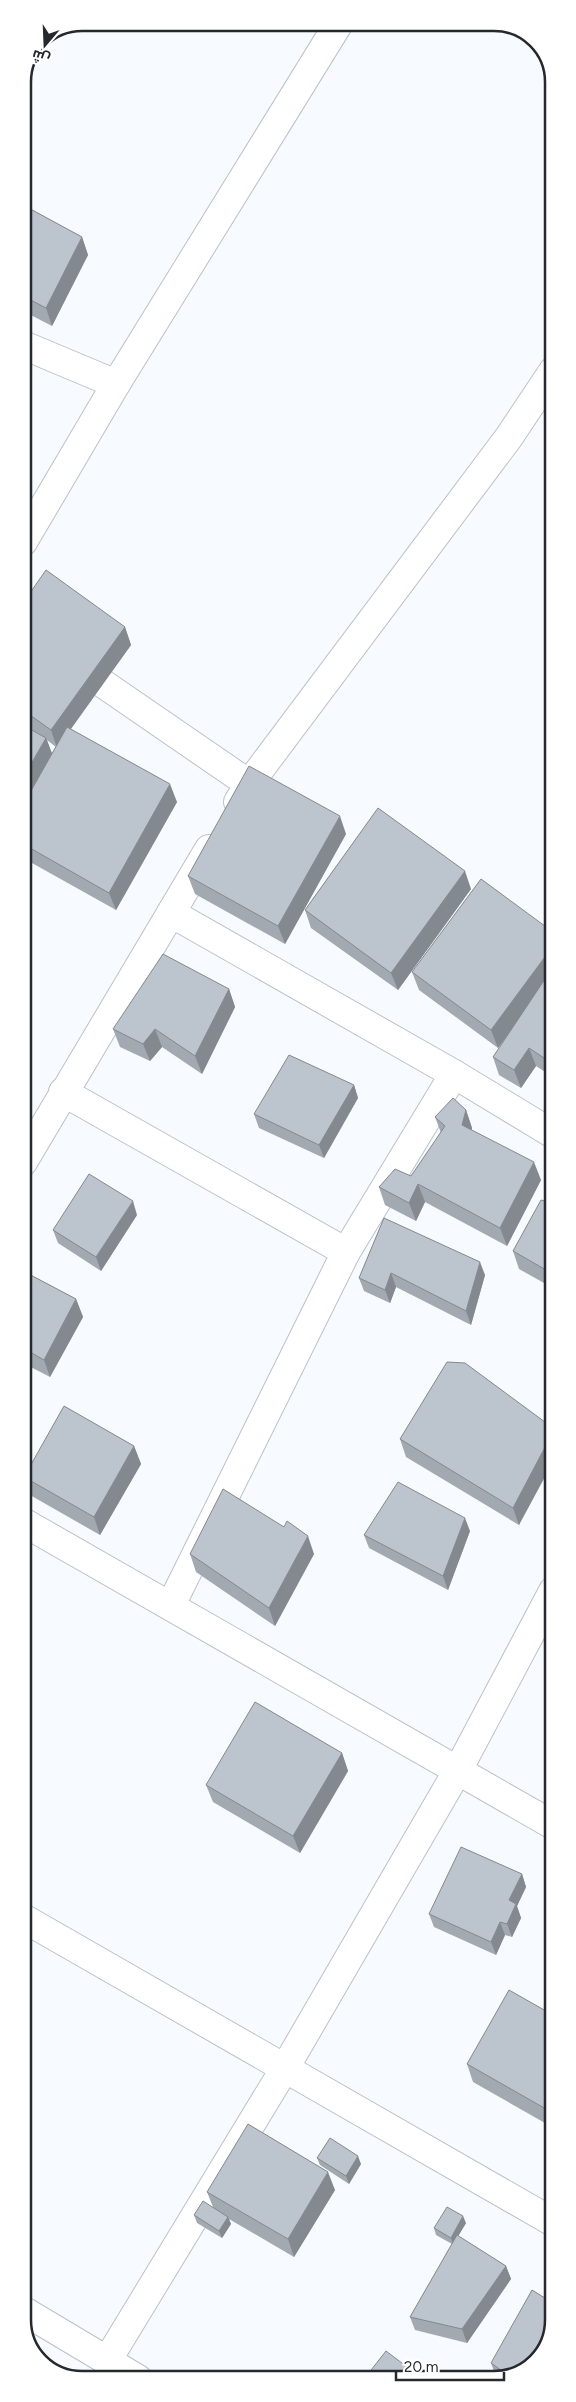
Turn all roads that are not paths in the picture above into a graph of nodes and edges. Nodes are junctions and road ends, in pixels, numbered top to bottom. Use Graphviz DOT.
graph roads {
  1 [pos="334,31"];
  2 [pos="31,348"];
  3 [pos="545,382"];
  4 [pos="116,384"];
  5 [pos="31,528"];
  6 [pos="55,651"];
  7 [pos="249,784"];
  8 [pos="171,913"];
  9 [pos="454,1074"];
  10 [pos="63,1092"];
  11 [pos="545,1129"];
  12 [pos="31,1148"];
  13 [pos="346,1252"];
  14 [pos="31,1526"];
  15 [pos="171,1605"];
  16 [pos="545,1607"];
  17 [pos="458,1770"];
  18 [pos="545,1820"];
  19 [pos="31,1923"];
  20 [pos="285,2068"];
  21 [pos="545,2217"];
  22 [pos="31,2316"];
  23 [pos="107,2361"];
  24 [pos="124,2371"];
  1 -- 4 [label="street"];
  2 -- 4 [label="street"];
  3 -- 7 [label="street"];
  4 -- 5 [label="street"];
  6 -- 7 [label="street"];
  7 -- 8 [label="street"];
  8 -- 9 [label="street"];
  8 -- 10 [label="street"];
  9 -- 11 [label="street"];
  9 -- 13 [label="street"];
  10 -- 12 [label="street"];
  10 -- 13 [label="street"];
  13 -- 15 [label="street"];
  14 -- 15 [label="street"];
  15 -- 17 [label="street"];
  16 -- 17 [label="street"];
  17 -- 18 [label="street"];
  17 -- 20 [label="street"];
  19 -- 20 [label="street"];
  20 -- 21 [label="street"];
  20 -- 23 [label="street"];
  22 -- 23 [label="street"];
  23 -- 24 [label="street"];
}
